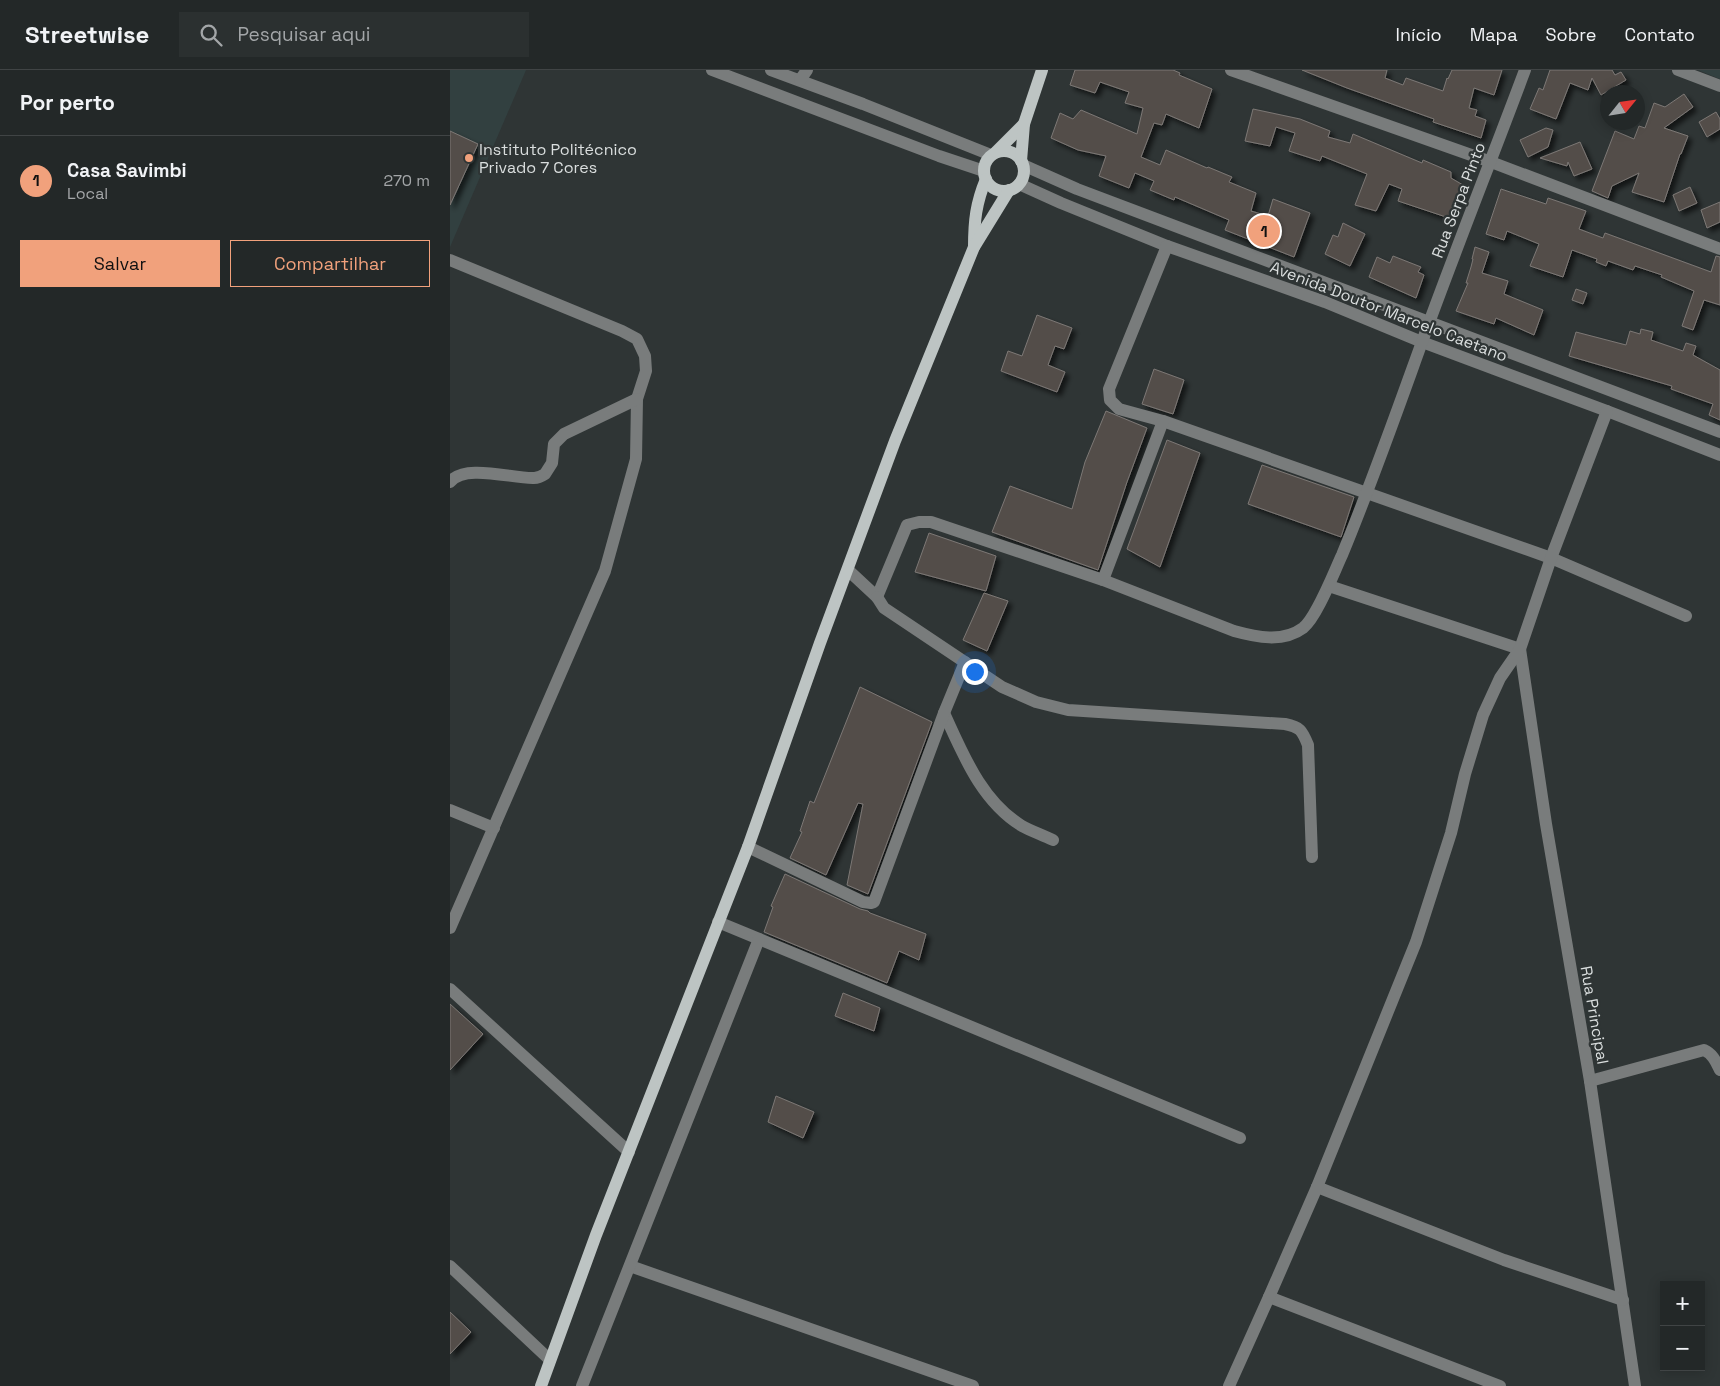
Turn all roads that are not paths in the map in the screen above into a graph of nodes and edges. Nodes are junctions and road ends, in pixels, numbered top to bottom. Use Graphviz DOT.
graph roads {
  1 [pos="712,70"];
  2 [pos="771,70"];
  3 [pos="1042,70"];
  4 [pos="1230,70"];
  5 [pos="1525,70"];
  6 [pos="1678,70"];
  7 [pos="804,75"];
  8 [pos="1720,86"];
  9 [pos="1024,124"];
  10 [pos="994,154"];
  11 [pos="1490,162"];
  12 [pos="1022,163"];
  13 [pos="985,175"];
  14 [pos="1014,187"];
  15 [pos="1167,246"];
  16 [pos="974,247"];
  17 [pos="1720,249"];
  18 [pos="450,260"];
  19 [pos="1430,321"];
  20 [pos="1422,342"];
  21 [pos="637,399"];
  22 [pos="1607,411"];
  23 [pos="1163,421"];
  24 [pos="1720,432"];
  25 [pos="1720,455"];
  26 [pos="450,482"];
  27 [pos="1367,494"];
  28 [pos="1551,558"];
  29 [pos="848,570"];
  30 [pos="1103,580"];
  31 [pos="1329,586"];
  32 [pos="877,597"];
  33 [pos="1686,616"];
  34 [pos="1520,649"];
  35 [pos="964,662"];
  36 [pos="944,713"];
  37 [pos="450,810"];
  38 [pos="494,828"];
  39 [pos="1053,840"];
  40 [pos="748,847"];
  41 [pos="1312,857"];
  42 [pos="718,922"];
  43 [pos="450,928"];
  44 [pos="759,940"];
  45 [pos="450,989"];
  46 [pos="1720,1070"];
  47 [pos="1590,1082"];
  48 [pos="1240,1138"];
  49 [pos="629,1152"];
  50 [pos="1316,1187"];
  51 [pos="450,1266"];
  52 [pos="630,1266"];
  53 [pos="1270,1297"];
  54 [pos="1622,1300"];
  55 [pos="550,1360"];
  56 [pos="541,1386"];
  57 [pos="582,1386"];
  58 [pos="973,1386"];
  59 [pos="1229,1386"];
  60 [pos="1500,1386"];
  61 [pos="1635,1386"];
  1 -- 13 [label="street, Avenida Doutor Marcelo Caetano"];
  2 -- 7 [label="street, Avenida Doutor Marcelo Caetano"];
  3 -- 9 [label="main road"];
  4 -- 11 [label="street"];
  5 -- 11 [label="street, Rua Serpa Pinto"];
  6 -- 8 [label="street"];
  7 -- 10 [label="street, Avenida Doutor Marcelo Caetano"];
  9 -- 10 [label="main road"];
  9 -- 12 [label="main road"];
  10 -- 12 [label="main road, Avenida Doutor Marcelo Caetano"];
  10 -- 13 [label="main road"];
  11 -- 17 [label="street"];
  11 -- 19 [label="street, Rua Serpa Pinto"];
  12 -- 14 [label="main road"];
  12 -- 19 [label="street, Avenida Doutor Marcelo Caetano"];
  13 -- 14 [label="main road, Avenida Doutor Marcelo Caetano"];
  13 -- 16 [label="main road"];
  14 -- 15 [label="street, Avenida Doutor Marcelo Caetano"];
  14 -- 16 [label="main road"];
  15 -- 20 [label="street, Avenida Doutor Marcelo Caetano"];
  15 -- 23 [label="street"];
  16 -- 29 [label="main road"];
  18 -- 21 [label="street"];
  19 -- 20 [label="street, Rua Serpa Pinto"];
  19 -- 24 [label="street, Avenida Doutor Marcelo Caetano"];
  20 -- 22 [label="street, Avenida Doutor Marcelo Caetano"];
  20 -- 27 [label="street, Rua Serpa Pinto"];
  21 -- 26 [label="street"];
  21 -- 38 [label="street"];
  22 -- 25 [label="street, Avenida Doutor Marcelo Caetano"];
  22 -- 28 [label="street"];
  23 -- 27 [label="street"];
  23 -- 30 [label="street"];
  27 -- 28 [label="street"];
  27 -- 31 [label="street, Rua Serpa Pinto"];
  28 -- 33 [label="street"];
  28 -- 34 [label="street"];
  29 -- 32 [label="street"];
  29 -- 40 [label="main road"];
  30 -- 31 [label="street, Rua Serpa Pinto"];
  30 -- 32 [label="street, Rua Serpa Pinto"];
  31 -- 34 [label="street"];
  32 -- 35 [label="street"];
  34 -- 47 [label="street, Rua Principal"];
  34 -- 50 [label="street"];
  35 -- 36 [label="street"];
  35 -- 41 [label="street"];
  36 -- 39 [label="street"];
  36 -- 40 [label="street"];
  37 -- 38 [label="street"];
  38 -- 43 [label="street"];
  40 -- 42 [label="main road"];
  42 -- 44 [label="street"];
  42 -- 49 [label="main road"];
  44 -- 48 [label="street"];
  44 -- 52 [label="street"];
  45 -- 49 [label="street"];
  46 -- 47 [label="street"];
  47 -- 54 [label="street, Rua Principal"];
  49 -- 55 [label="main road"];
  50 -- 53 [label="street"];
  50 -- 54 [label="street"];
  51 -- 55 [label="street"];
  52 -- 57 [label="street"];
  52 -- 58 [label="street"];
  53 -- 59 [label="street"];
  53 -- 60 [label="street"];
  54 -- 61 [label="street, Rua Principal"];
  55 -- 56 [label="main road"];
}
